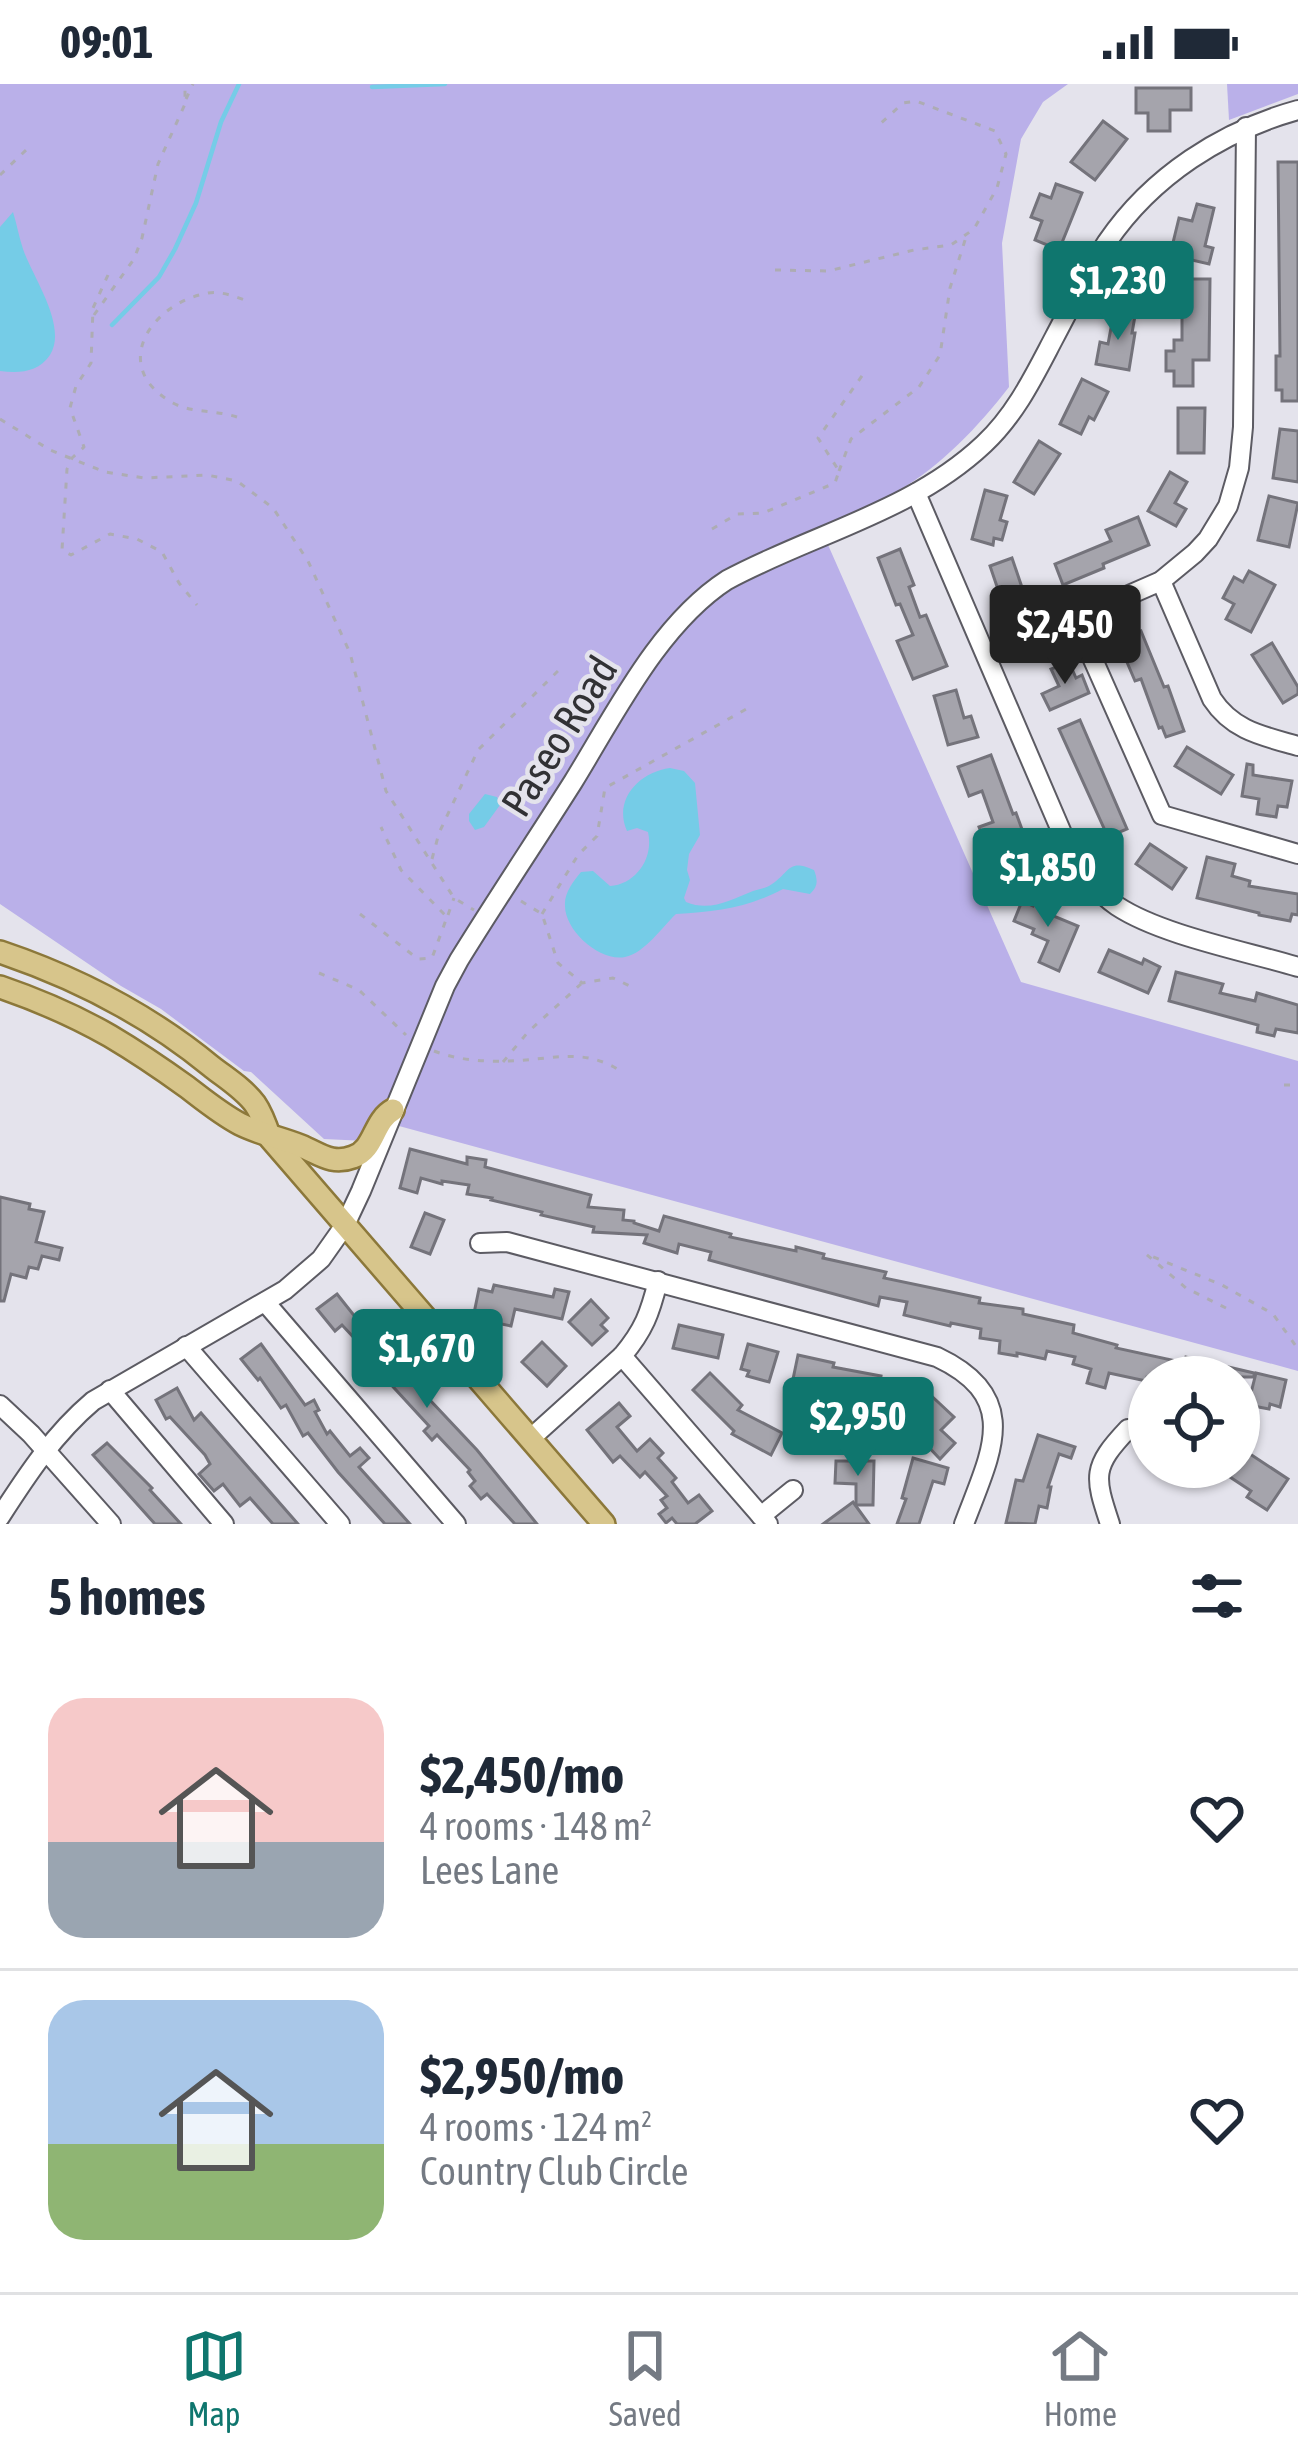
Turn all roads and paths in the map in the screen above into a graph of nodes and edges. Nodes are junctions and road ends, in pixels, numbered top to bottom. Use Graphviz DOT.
graph roads {
  1 [pos="185,84"];
  2 [pos="193,84"];
  3 [pos="185,100"];
  4 [pos="1298,110"];
  5 [pos="879,124"];
  6 [pos="1246,127"];
  7 [pos="26,150"];
  8 [pos="0,175"];
  9 [pos="967,234"];
  10 [pos="775,270"];
  11 [pos="108,275"];
  12 [pos="245,300"];
  13 [pos="93,316"];
  14 [pos="864,373"];
  15 [pos="237,417"];
  16 [pos="0,419"];
  17 [pos="72,458"];
  18 [pos="838,471"];
  19 [pos="916,493"];
  20 [pos="712,529"];
  21 [pos="1162,581"];
  22 [pos="197,605"];
  23 [pos="1076,619"];
  24 [pos="987,657"];
  25 [pos="562,667"];
  26 [pos="750,707"];
  27 [pos="1298,746"];
  28 [pos="382,827"];
  29 [pos="1298,854"];
  30 [pos="432,860"];
  31 [pos="454,898"];
  32 [pos="521,901"];
  33 [pos="359,914"];
  34 [pos="542,914"];
  35 [pos="447,917"];
  36 [pos="485,917"];
  37 [pos="0,952"];
  38 [pos="1298,967"];
  39 [pos="319,974"];
  40 [pos="582,983"];
  41 [pos="632,987"];
  42 [pos="0,988"];
  43 [pos="421,1047"];
  44 [pos="503,1062"];
  45 [pos="619,1070"];
  46 [pos="1284,1085"];
  47 [pos="1298,1085"];
  48 [pos="393,1110"];
  49 [pos="270,1138"];
  50 [pos="345,1225"];
  51 [pos="480,1243"];
  52 [pos="658,1281"];
  53 [pos="265,1302"];
  54 [pos="1226,1308"];
  55 [pos="186,1346"];
  56 [pos="1298,1349"];
  57 [pos="622,1356"];
  58 [pos="110,1390"];
  59 [pos="0,1405"];
  60 [pos="1128,1429"];
  61 [pos="530,1439"];
  62 [pos="46,1449"];
  63 [pos="793,1490"];
  64 [pos="0,1517"];
  65 [pos="765,1520"];
  66 [pos="111,1524"];
  67 [pos="224,1524"];
  68 [pos="340,1524"];
  69 [pos="456,1524"];
  70 [pos="604,1524"];
  71 [pos="964,1524"];
  72 [pos="1110,1524"];
  1 -- 3 [label="path"];
  2 -- 3 [label="path"];
  3 -- 13 [label="path"];
  4 -- 6 [label="street, Paseo Road"];
  5 -- 9 [label="path"];
  6 -- 19 [label="street, Paseo Road"];
  6 -- 21 [label="street"];
  7 -- 8 [label="path"];
  9 -- 10 [label="path"];
  9 -- 18 [label="path"];
  11 -- 13 [label="path"];
  12 -- 15 [label="path"];
  13 -- 17 [label="path"];
  14 -- 18 [label="path"];
  16 -- 17 [label="path"];
  17 -- 22 [label="path"];
  17 -- 30 [label="path"];
  18 -- 20 [label="path"];
  19 -- 24 [label="street"];
  19 -- 36 [label="street, Paseo Road"];
  21 -- 23 [label="street"];
  21 -- 27 [label="street"];
  23 -- 24 [label="street"];
  23 -- 29 [label="street"];
  24 -- 38 [label="street"];
  25 -- 30 [label="path"];
  26 -- 34 [label="path"];
  28 -- 35 [label="path"];
  30 -- 31 [label="path"];
  31 -- 35 [label="path"];
  31 -- 36 [label="path"];
  32 -- 34 [label="path"];
  33 -- 35 [label="path"];
  34 -- 40 [label="path"];
  36 -- 43 [label="street, Paseo Road"];
  37 -- 49 [label="main road"];
  39 -- 43 [label="path"];
  40 -- 41 [label="path"];
  40 -- 44 [label="path"];
  42 -- 49 [label="main road"];
  43 -- 44 [label="path"];
  43 -- 48 [label="street, Paseo Road"];
  44 -- 45 [label="path"];
  46 -- 47 [label="path"];
  48 -- 49 [label="main road"];
  48 -- 50 [label="street, Paseo Road"];
  49 -- 50 [label="main road"];
  50 -- 53 [label="street, Paseo Road"];
  50 -- 61 [label="main road"];
  51 -- 52 [label="street"];
  52 -- 57 [label="street"];
  52 -- 71 [label="street"];
  53 -- 55 [label="street, Paseo Road"];
  53 -- 69 [label="street"];
  54 -- 56 [label="path"];
  55 -- 58 [label="street, Paseo Road"];
  55 -- 68 [label="street"];
  57 -- 61 [label="street"];
  57 -- 65 [label="street"];
  58 -- 62 [label="street, Paseo Road"];
  58 -- 67 [label="street"];
  59 -- 62 [label="street"];
  60 -- 72 [label="street"];
  61 -- 70 [label="main road"];
  62 -- 64 [label="street, Paseo Road"];
  62 -- 66 [label="street"];
  63 -- 65 [label="street"];
}
